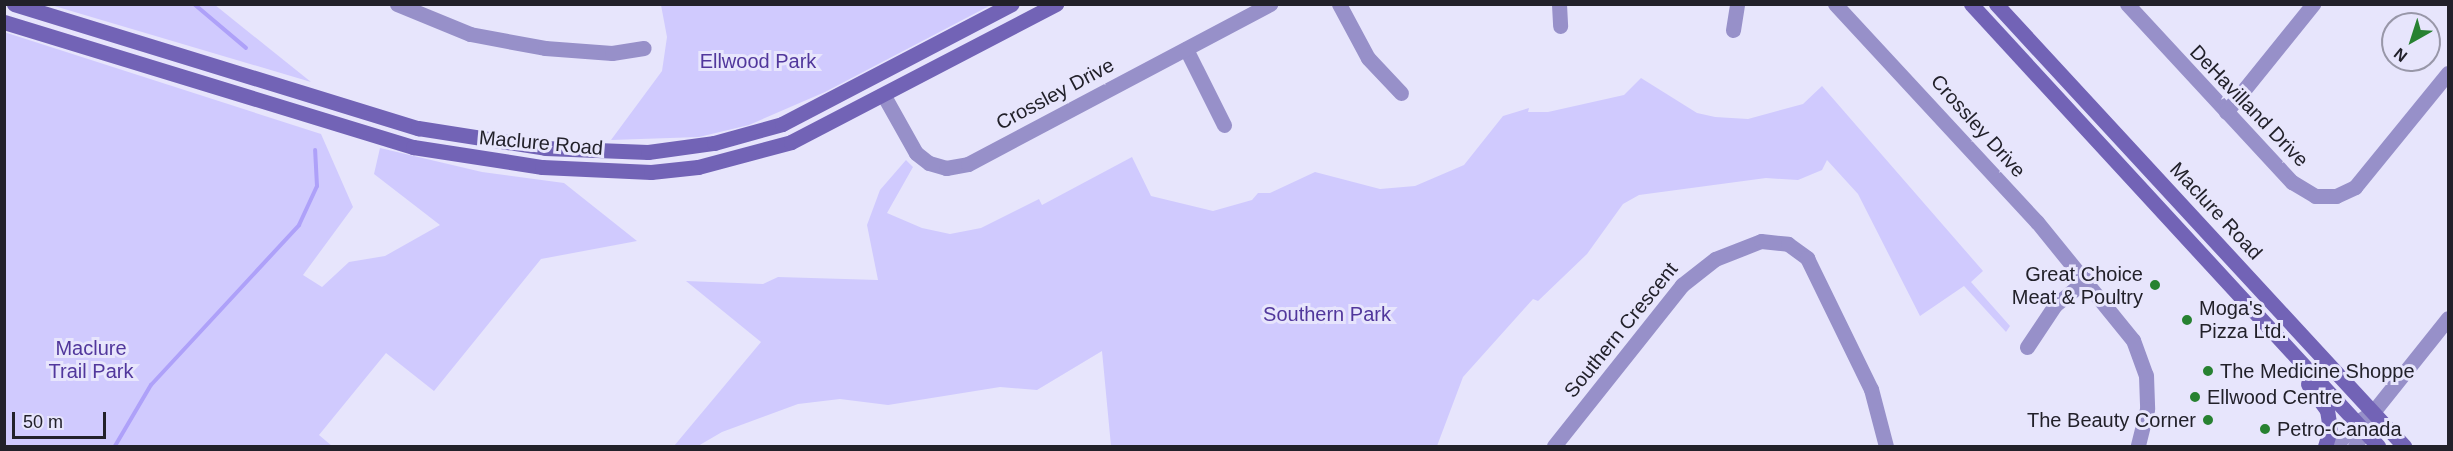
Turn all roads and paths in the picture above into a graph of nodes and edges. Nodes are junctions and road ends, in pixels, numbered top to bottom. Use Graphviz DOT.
graph roads {
  1 [pos="14,4"];
  2 [pos="397,4"];
  3 [pos="1012,4"];
  4 [pos="1056,4"];
  5 [pos="1270,4"];
  6 [pos="1340,4"];
  7 [pos="1559,4"];
  8 [pos="1737,4"];
  9 [pos="1835,4"];
  10 [pos="1971,4"];
  11 [pos="1996,4"];
  12 [pos="2127,4"];
  13 [pos="2313,4"];
  14 [pos="4,22"];
  15 [pos="1560,26"];
  16 [pos="1733,30"];
  17 [pos="957,34"];
  18 [pos="644,48"];
  19 [pos="1186,49"];
  20 [pos="2448,73"];
  21 [pos="1401,93"];
  22 [pos="884,96"];
  23 [pos="2226,112"];
  24 [pos="1224,125"];
  25 [pos="2086,280"];
  26 [pos="2448,318"];
  27 [pos="2027,347"];
  28 [pos="2296,358"];
  29 [pos="2373,412"];
  30 [pos="2362,427"];
  31 [pos="1554,447"];
  32 [pos="1886,447"];
  33 [pos="2139,447"];
  34 [pos="2325,447"];
  35 [pos="2335,447"];
  36 [pos="2355,447"];
  37 [pos="2378,447"];
  38 [pos="2404,447"];
  1 -- 17 [label="main road, Maclure Road"];
  2 -- 18 [label="street"];
  3 -- 17 [label="main road, Maclure Road"];
  4 -- 22 [label="main road, Maclure Road"];
  5 -- 19 [label="street, Crossley Drive"];
  6 -- 21 [label="street"];
  7 -- 15 [label="street"];
  8 -- 16 [label="street"];
  9 -- 25 [label="street, Crossley Drive"];
  10 -- 28 [label="main road"];
  11 -- 29 [label="main road, Maclure Road"];
  12 -- 23 [label="street, DeHavilland Drive"];
  13 -- 23 [label="street"];
  14 -- 22 [label="main road, Maclure Road"];
  17 -- 22 [label="main road"];
  19 -- 22 [label="street, Crossley Drive"];
  19 -- 24 [label="street"];
  20 -- 23 [label="street, DeHavilland Drive"];
  25 -- 27 [label="street"];
  25 -- 33 [label="street, Crossley Drive"];
  26 -- 29 [label="street"];
  28 -- 30 [label="main road"];
  28 -- 34 [label="main road"];
  29 -- 30 [label="street"];
  29 -- 38 [label="main road, Maclure Road"];
  30 -- 35 [label="street"];
  30 -- 36 [label="street"];
  30 -- 37 [label="main road"];
  31 -- 32 [label="street, Southern Crescent"];
}
